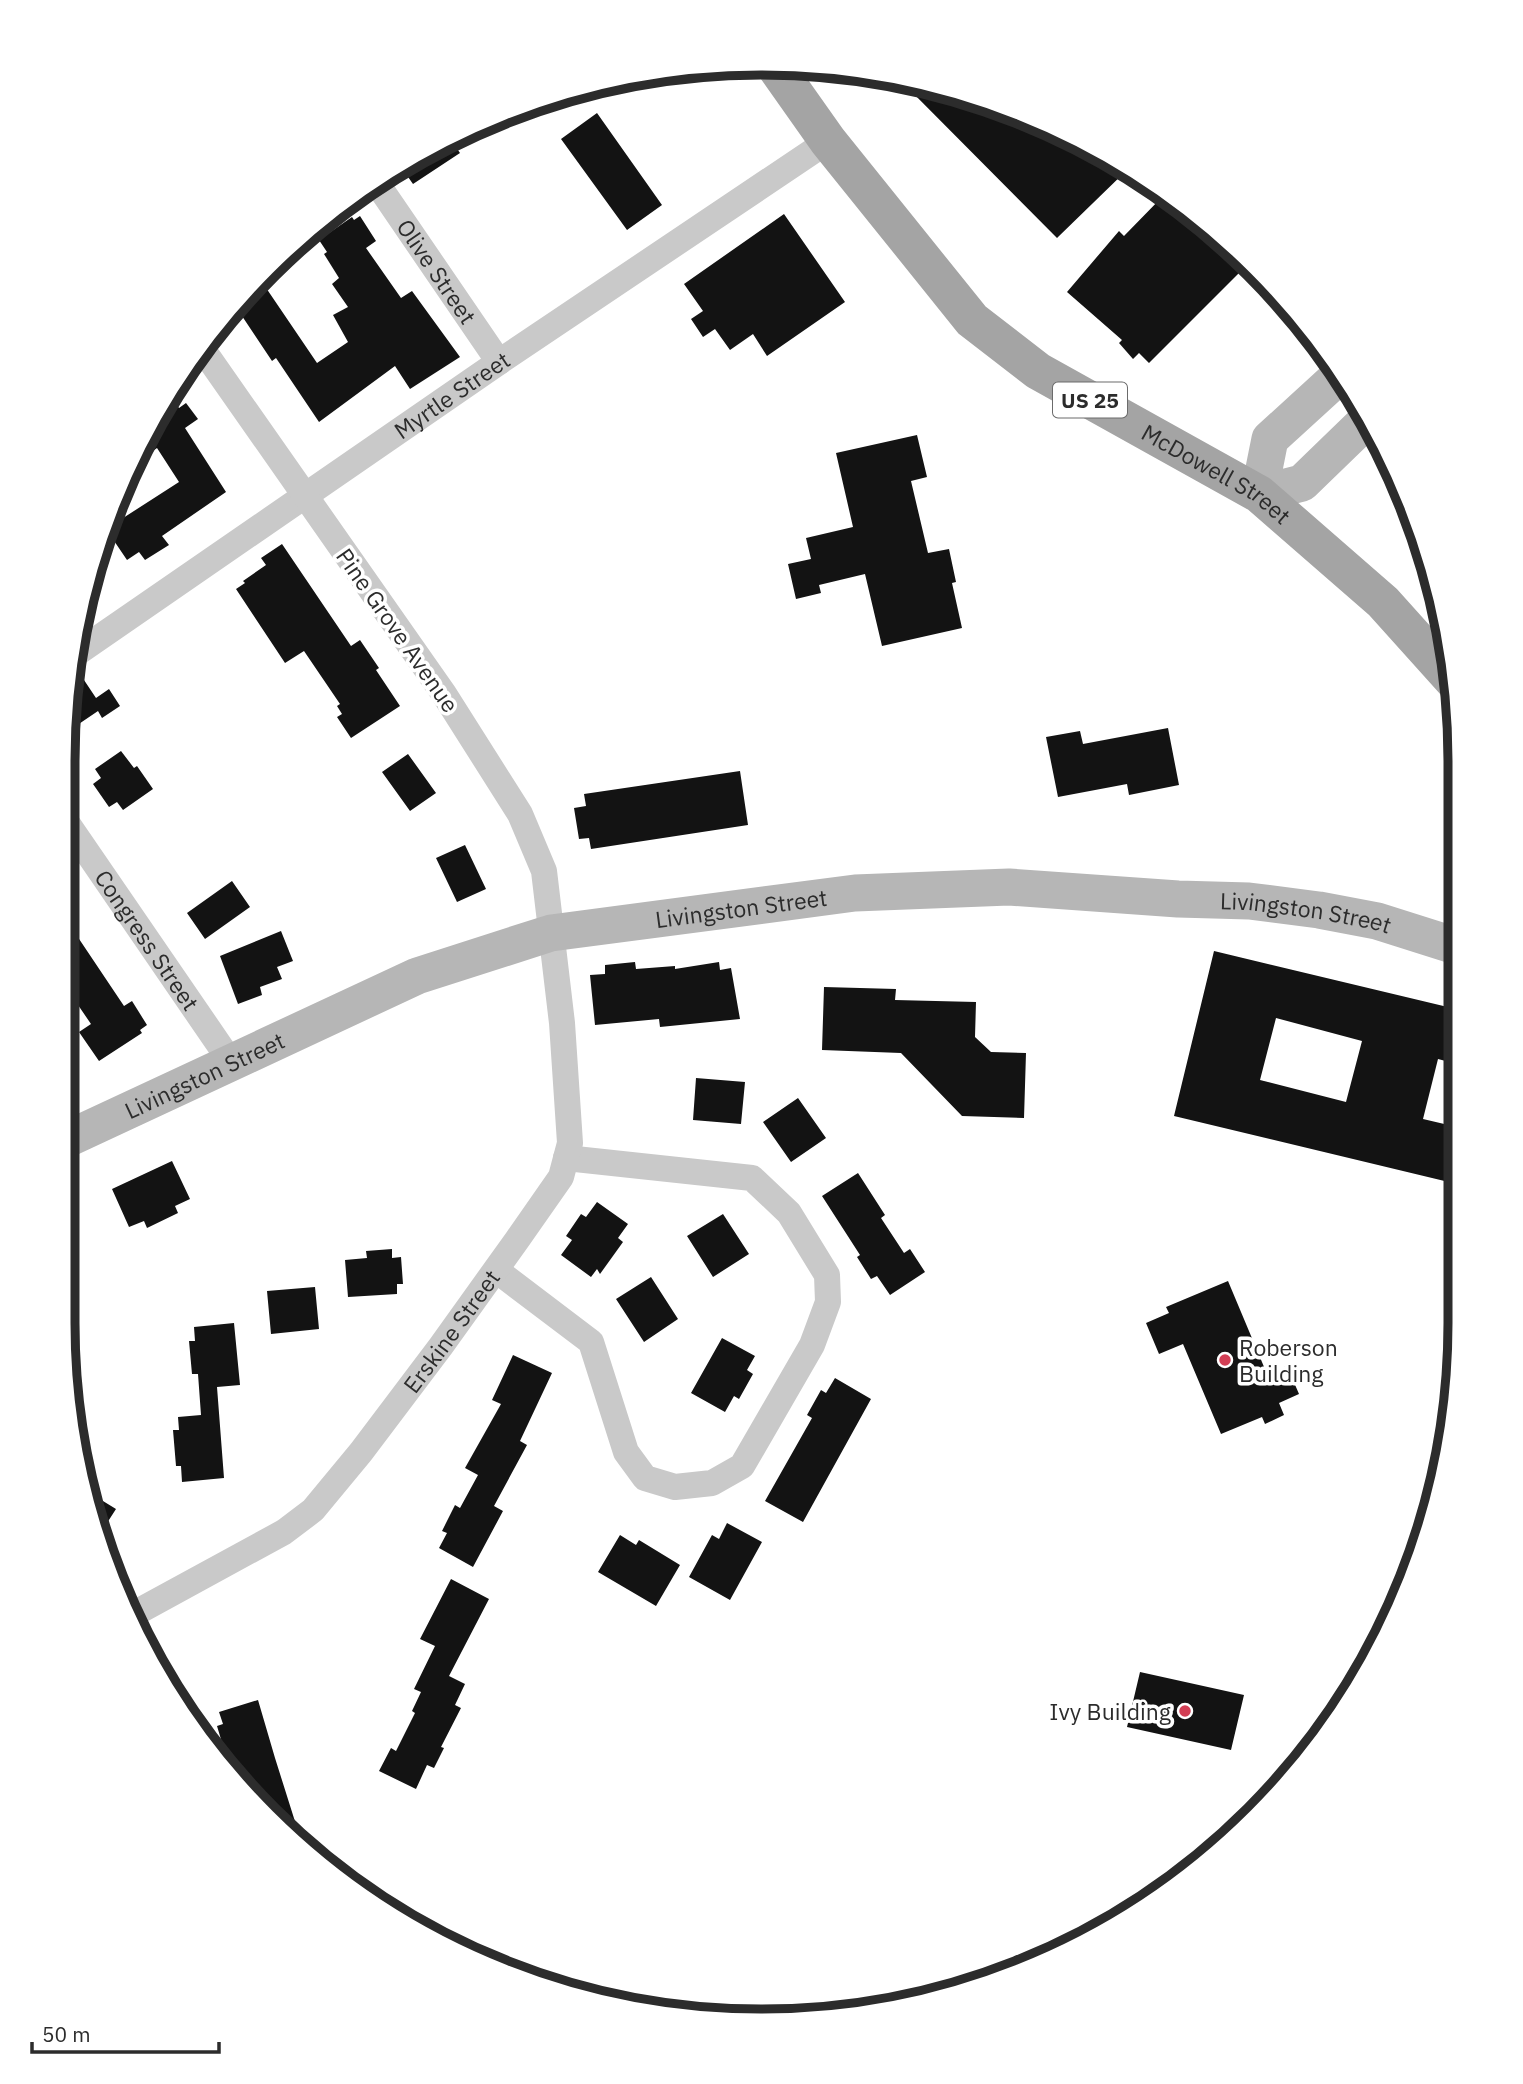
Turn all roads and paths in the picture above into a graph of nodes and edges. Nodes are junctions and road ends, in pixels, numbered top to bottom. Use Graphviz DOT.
graph roads {
  1 [pos="782,76"];
  2 [pos="828,141"];
  3 [pos="382,190"];
  4 [pos="208,357"];
  5 [pos="499,362"];
  6 [pos="1333,382"];
  7 [pos="1360,426"];
  8 [pos="1259,494"];
  9 [pos="304,497"];
  10 [pos="85,648"];
  11 [pos="1441,667"];
  12 [pos="75,834"];
  13 [pos="551,933"];
  14 [pos="1448,943"];
  15 [pos="231,1062"];
  16 [pos="75,1135"];
  17 [pos="566,1158"];
  18 [pos="496,1270"];
  19 [pos="139,1611"];
  1 -- 2 [label="main road, McDowell Street / US 25"];
  2 -- 5 [label="street, Myrtle Street"];
  2 -- 8 [label="main road, McDowell Street / US 25"];
  3 -- 5 [label="street, Olive Street"];
  4 -- 9 [label="street, Pine Grove Avenue"];
  5 -- 9 [label="street, Myrtle Street"];
  6 -- 8 [label="street"];
  7 -- 8 [label="street"];
  8 -- 11 [label="main road, McDowell Street / US 25"];
  9 -- 10 [label="street, Myrtle Street"];
  9 -- 13 [label="street, Pine Grove Avenue"];
  12 -- 15 [label="street, Congress Street"];
  13 -- 14 [label="street, Livingston Street"];
  13 -- 15 [label="street, Livingston Street"];
  13 -- 17 [label="street, Erskine Street"];
  15 -- 16 [label="street, Livingston Street"];
  17 -- 18 [label="street, Erskine Street"];
  17 -- 18 [label="street"];
  18 -- 19 [label="street, Erskine Street"];
}
